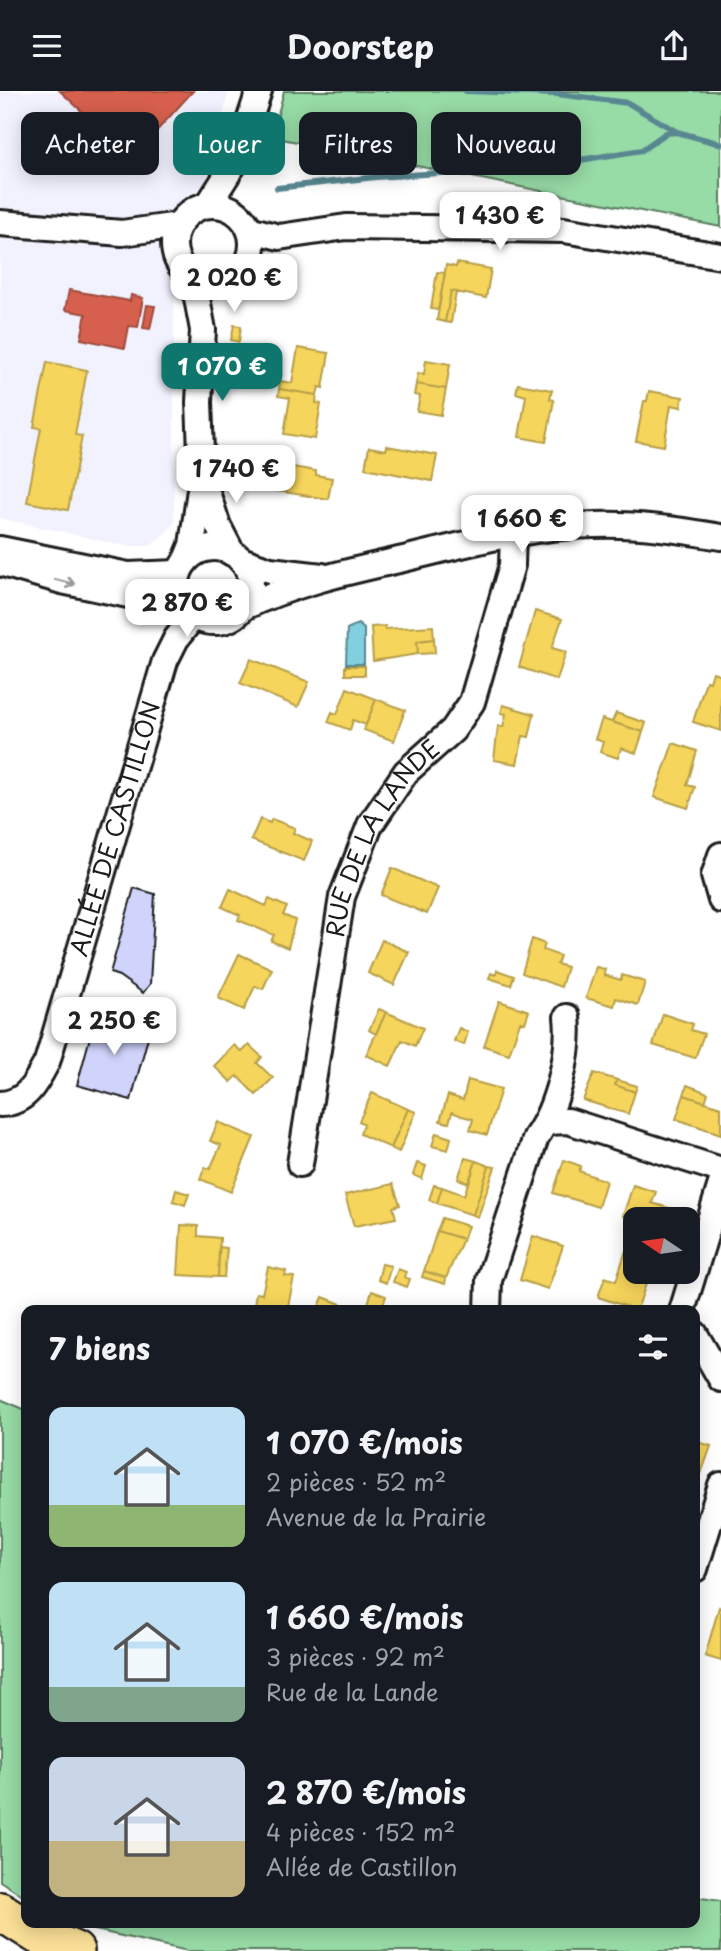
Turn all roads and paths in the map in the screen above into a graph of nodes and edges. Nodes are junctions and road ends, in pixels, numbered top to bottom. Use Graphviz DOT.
graph roads {
  1 [pos="259,91"];
  2 [pos="252,112"];
  3 [pos="227,175"];
  4 [pos="238,175"];
  5 [pos="208,205"];
  6 [pos="243,221"];
  7 [pos="0,223"];
  8 [pos="179,225"];
  9 [pos="122,233"];
  10 [pos="279,237"];
  11 [pos="721,256"];
  12 [pos="249,257"];
  13 [pos="185,267"];
  14 [pos="225,280"];
  15 [pos="203,330"];
  16 [pos="202,476"];
  17 [pos="513,533"];
  18 [pos="721,537"];
  19 [pos="0,549"];
  20 [pos="236,557"];
  21 [pos="0,563"];
  22 [pos="182,567"];
  23 [pos="326,577"];
  24 [pos="242,608"];
  25 [pos="190,614"];
  26 [pos="721,855"];
  27 [pos="721,900"];
  28 [pos="567,1017"];
  29 [pos="0,1104"];
  30 [pos="547,1122"];
  31 [pos="300,1164"];
  32 [pos="721,1170"];
  33 [pos="721,1184"];
  34 [pos="488,1305"];
  35 [pos="684,1305"];
  36 [pos="700,1343"];
  37 [pos="721,1379"];
  38 [pos="721,1485"];
  39 [pos="700,1553"];
  40 [pos="0,1911"];
  41 [pos="21,1925"];
  42 [pos="26,1928"];
  43 [pos="75,1951"];
  1 -- 2 [label="street"];
  3 -- 5 [label="street"];
  4 -- 6 [label="street"];
  5 -- 6 [label="street"];
  5 -- 8 [label="street"];
  6 -- 10 [label="street"];
  6 -- 12 [label="street"];
  7 -- 9 [label="street"];
  8 -- 9 [label="street"];
  8 -- 13 [label="street"];
  9 -- 13 [label="street"];
  10 -- 11 [label="street"];
  10 -- 12 [label="street"];
  12 -- 14 [label="street"];
  13 -- 14 [label="street"];
  13 -- 15 [label="street"];
  14 -- 15 [label="street"];
  15 -- 16 [label="street"];
  16 -- 20 [label="street"];
  16 -- 22 [label="street"];
  17 -- 18 [label="street"];
  17 -- 23 [label="street"];
  17 -- 31 [label="street, RUE DE LA LANDE"];
  19 -- 22 [label="street"];
  20 -- 22 [label="street"];
  20 -- 23 [label="street"];
  20 -- 24 [label="street"];
  21 -- 25 [label="street, one-way"];
  22 -- 25 [label="street"];
  23 -- 24 [label="street"];
  24 -- 25 [label="street"];
  25 -- 29 [label="street, ALLÉE DE CASTILLON"];
  26 -- 27 [label="street"];
  28 -- 30 [label="street"];
  30 -- 32 [label="street"];
  30 -- 34 [label="street"];
  33 -- 35 [label="street"];
  36 -- 37 [label="street"];
  38 -- 39 [label="street"];
  40 -- 41 [label="highway"];
  42 -- 43 [label="highway"];
}
